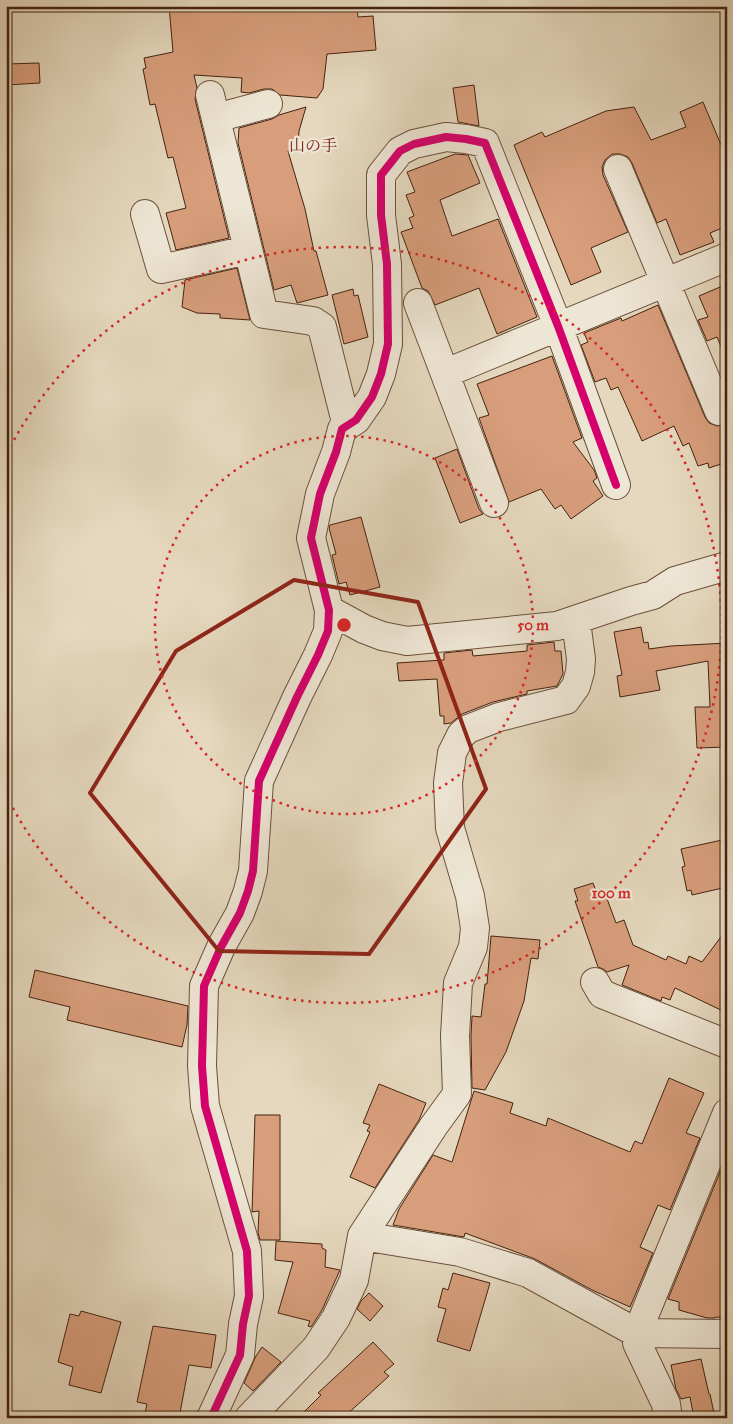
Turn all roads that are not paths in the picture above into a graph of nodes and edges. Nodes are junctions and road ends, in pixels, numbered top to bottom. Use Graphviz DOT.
graph roads {
  1 [pos="268,104"];
  2 [pos="618,169"];
  3 [pos="144,214"];
  4 [pos="248,250"];
  5 [pos="727,257"];
  6 [pos="666,282"];
  7 [pos="418,303"];
  8 [pos="558,326"];
  9 [pos="446,373"];
  10 [pos="719,411"];
  11 [pos="347,426"];
  12 [pos="616,485"];
  13 [pos="494,503"];
  14 [pos="727,566"];
  15 [pos="329,610"];
  16 [pos="576,621"];
  17 [pos="595,982"];
  18 [pos="727,1044"];
  19 [pos="727,1114"];
  20 [pos="362,1236"];
  21 [pos="637,1333"];
  22 [pos="727,1334"];
  23 [pos="211,1418"];
  24 [pos="249,1418"];
  25 [pos="668,1418"];
  1 -- 4 [label="street"];
  2 -- 6 [label="street"];
  3 -- 4 [label="street"];
  4 -- 11 [label="street"];
  5 -- 6 [label="street"];
  6 -- 8 [label="street"];
  6 -- 10 [label="street"];
  7 -- 9 [label="street"];
  8 -- 9 [label="street"];
  8 -- 11 [label="street"];
  8 -- 12 [label="street"];
  9 -- 13 [label="street"];
  11 -- 15 [label="street"];
  14 -- 16 [label="street"];
  15 -- 16 [label="street"];
  15 -- 23 [label="street"];
  16 -- 20 [label="street"];
  17 -- 18 [label="street"];
  19 -- 21 [label="street"];
  20 -- 21 [label="street"];
  20 -- 24 [label="street"];
  21 -- 22 [label="street"];
  21 -- 25 [label="street"];
}
